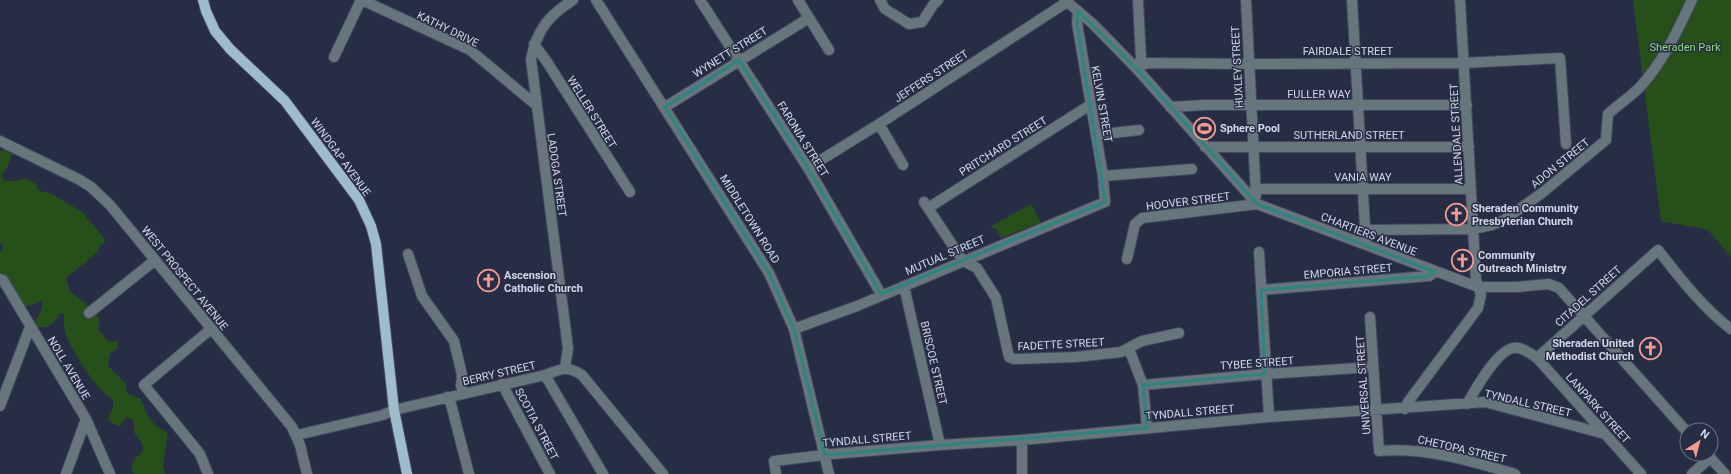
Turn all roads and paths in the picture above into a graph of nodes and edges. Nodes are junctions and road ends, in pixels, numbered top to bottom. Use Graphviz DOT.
graph roads {
  1 [pos="203,0"];
  2 [pos="361,0"];
  3 [pos="573,0"];
  4 [pos="596,0"];
  5 [pos="700,0"];
  6 [pos="798,0"];
  7 [pos="880,0"];
  8 [pos="938,0"];
  9 [pos="1138,0"];
  10 [pos="1246,0"];
  11 [pos="1352,0"];
  12 [pos="1460,0"];
  13 [pos="1692,0"];
  14 [pos="1066,1"];
  15 [pos="1078,11"];
  16 [pos="809,18"];
  17 [pos="534,44"];
  18 [pos="829,50"];
  19 [pos="334,57"];
  20 [pos="739,60"];
  21 [pos="1464,62"];
  22 [pos="1356,63"];
  23 [pos="1249,64"];
  24 [pos="1136,68"];
  25 [pos="536,105"];
  26 [pos="1090,105"];
  27 [pos="1251,105"];
  28 [pos="1467,105"];
  29 [pos="1358,106"];
  30 [pos="665,107"];
  31 [pos="1170,107"];
  32 [pos="879,124"];
  33 [pos="1139,130"];
  34 [pos="1096,135"];
  35 [pos="0,140"];
  36 [pos="1566,144"];
  37 [pos="1361,146"];
  38 [pos="1205,147"];
  39 [pos="1470,147"];
  40 [pos="1254,148"];
  41 [pos="903,165"];
  42 [pos="808,168"];
  43 [pos="1192,169"];
  44 [pos="1103,176"];
  45 [pos="1363,189"];
  46 [pos="1471,189"];
  47 [pos="1256,190"];
  48 [pos="630,192"];
  49 [pos="1105,202"];
  50 [pos="1257,204"];
  51 [pos="926,205"];
  52 [pos="1473,229"];
  53 [pos="1366,230"];
  54 [pos="1366,245"];
  55 [pos="1259,252"];
  56 [pos="408,254"];
  57 [pos="1127,259"];
  58 [pos="154,260"];
  59 [pos="963,261"];
  60 [pos="1435,272"];
  61 [pos="0,279"];
  62 [pos="904,286"];
  63 [pos="1478,287"];
  64 [pos="1262,290"];
  65 [pos="881,294"];
  66 [pos="89,313"];
  67 [pos="1584,315"];
  68 [pos="1370,317"];
  69 [pos="30,327"];
  70 [pos="211,329"];
  71 [pos="794,329"];
  72 [pos="1731,330"];
  73 [pos="1179,333"];
  74 [pos="1129,349"];
  75 [pos="1537,358"];
  76 [pos="1373,367"];
  77 [pos="565,368"];
  78 [pos="1265,374"];
  79 [pos="545,375"];
  80 [pos="502,384"];
  81 [pos="1143,384"];
  82 [pos="463,394"];
  83 [pos="447,397"];
  84 [pos="1467,404"];
  85 [pos="0,406"];
  86 [pos="1405,409"];
  87 [pos="394,410"];
  88 [pos="1376,411"];
  89 [pos="1269,417"];
  90 [pos="86,419"];
  91 [pos="1679,423"];
  92 [pos="1147,428"];
  93 [pos="1605,434"];
  94 [pos="297,435"];
  95 [pos="1022,440"];
  96 [pos="940,445"];
  97 [pos="1379,451"];
  98 [pos="825,455"];
  99 [pos="1703,462"];
  100 [pos="1714,462"];
  101 [pos="66,474"];
  102 [pos="110,474"];
  103 [pos="208,474"];
  104 [pos="307,474"];
  105 [pos="407,474"];
  106 [pos="469,474"];
  107 [pos="550,474"];
  108 [pos="603,474"];
  109 [pos="663,474"];
  110 [pos="776,474"];
  111 [pos="829,474"];
  112 [pos="1022,474"];
  113 [pos="1515,474"];
  114 [pos="1641,474"];
  115 [pos="1692,474"];
  116 [pos="1725,474"];
  1 -- 87 [label="main road, WINDGAP AVENUE"];
  2 -- 19 [label="street"];
  2 -- 25 [label="street, KATHY DRIVE"];
  3 -- 17 [label="street, LADOGA STREET"];
  4 -- 30 [label="street, MIDDLETOWN ROAD"];
  5 -- 20 [label="street, FARONIA STREET"];
  6 -- 16 [label="street"];
  7 -- 8 [label="street"];
  9 -- 24 [label="street"];
  10 -- 23 [label="street, HUXLEY STREET"];
  11 -- 22 [label="street"];
  12 -- 21 [label="street, ALLENDALE STREET"];
  13 -- 52 [label="street, ADON STREET"];
  14 -- 15 [label="street, CHARTIERS AVENUE"];
  14 -- 32 [label="street, JEFFERS STREET"];
  15 -- 24 [label="street, CHARTIERS AVENUE"];
  15 -- 26 [label="street, KELVIN STREET"];
  16 -- 18 [label="street"];
  16 -- 20 [label="street, WYNETT STREET"];
  17 -- 25 [label="street, LADOGA STREET"];
  17 -- 48 [label="street, WELLER STREET"];
  20 -- 30 [label="street, WYNETT STREET"];
  20 -- 42 [label="street, FARONIA STREET"];
  21 -- 22 [label="street, FAIRDALE STREET"];
  21 -- 28 [label="street, ALLENDALE STREET"];
  21 -- 36 [label="street, FAIRDALE STREET"];
  22 -- 23 [label="street, FAIRDALE STREET"];
  22 -- 29 [label="street"];
  23 -- 24 [label="street, FAIRDALE STREET"];
  23 -- 27 [label="street, HUXLEY STREET"];
  24 -- 31 [label="street, CHARTIERS AVENUE"];
  25 -- 77 [label="street, LADOGA STREET"];
  26 -- 34 [label="street, KELVIN STREET"];
  26 -- 51 [label="street, PRITCHARD STREET"];
  27 -- 29 [label="street, FULLER WAY"];
  27 -- 31 [label="street, FULLER WAY"];
  27 -- 40 [label="street, HUXLEY STREET"];
  28 -- 29 [label="street, FULLER WAY"];
  28 -- 39 [label="street, ALLENDALE STREET"];
  29 -- 37 [label="street"];
  30 -- 71 [label="street, MIDDLETOWN ROAD"];
  31 -- 38 [label="street, CHARTIERS AVENUE"];
  32 -- 41 [label="street"];
  32 -- 42 [label="street, JEFFERS STREET"];
  33 -- 34 [label="street"];
  34 -- 44 [label="street, KELVIN STREET"];
  35 -- 58 [label="street, WEST PROSPECT AVENUE"];
  37 -- 39 [label="street, SUTHERLAND STREET"];
  37 -- 40 [label="street, SUTHERLAND STREET"];
  37 -- 45 [label="street"];
  38 -- 40 [label="street, SUTHERLAND STREET"];
  38 -- 50 [label="street, CHARTIERS AVENUE"];
  39 -- 46 [label="street, ALLENDALE STREET"];
  40 -- 47 [label="street, HUXLEY STREET"];
  42 -- 65 [label="street, FARONIA STREET"];
  43 -- 44 [label="street"];
  44 -- 49 [label="street, KELVIN STREET"];
  45 -- 46 [label="street, VANIA WAY"];
  45 -- 47 [label="street, VANIA WAY"];
  45 -- 53 [label="street"];
  46 -- 52 [label="street, ALLENDALE STREET"];
  47 -- 50 [label="street, HUXLEY STREET"];
  49 -- 59 [label="street, MUTUAL STREET"];
  50 -- 54 [label="street, CHARTIERS AVENUE"];
  50 -- 57 [label="street, HOOVER STREET"];
  51 -- 59 [label="street, FADETTE STREET"];
  52 -- 53 [label="street, ADON STREET"];
  52 -- 63 [label="street, ALLENDALE STREET"];
  53 -- 54 [label="street"];
  54 -- 60 [label="street, CHARTIERS AVENUE"];
  55 -- 64 [label="street"];
  56 -- 82 [label="street"];
  58 -- 66 [label="street"];
  58 -- 70 [label="street, WEST PROSPECT AVENUE"];
  59 -- 62 [label="street, MUTUAL STREET"];
  59 -- 74 [label="street, FADETTE STREET"];
  60 -- 63 [label="street, CHARTIERS AVENUE"];
  60 -- 64 [label="street, EMPORIA STREET"];
  61 -- 69 [label="street, NOLL AVENUE"];
  62 -- 65 [label="street, MUTUAL STREET"];
  62 -- 96 [label="street, BRISCOE STREET"];
  63 -- 67 [label="street, CHARTIERS AVENUE"];
  63 -- 86 [label="street, ALLENDALE STREET"];
  64 -- 78 [label="street"];
  65 -- 71 [label="street, MUTUAL STREET"];
  67 -- 72 [label="street, CITADEL STREET"];
  67 -- 75 [label="street, CITADEL STREET"];
  67 -- 91 [label="street, CHARTIERS AVENUE"];
  68 -- 76 [label="street, UNIVERSAL STREET"];
  69 -- 85 [label="street"];
  69 -- 90 [label="street, NOLL AVENUE"];
  70 -- 94 [label="street, WEST PROSPECT AVENUE"];
  70 -- 103 [label="street"];
  71 -- 98 [label="street, MIDDLETOWN ROAD"];
  73 -- 74 [label="street"];
  74 -- 81 [label="street"];
  75 -- 84 [label="street"];
  75 -- 93 [label="street, LANPARK STREET"];
  76 -- 78 [label="street, TYBEE STREET"];
  76 -- 88 [label="street, UNIVERSAL STREET"];
  77 -- 79 [label="street, BERRY STREET"];
  77 -- 109 [label="street"];
  78 -- 81 [label="street, TYBEE STREET"];
  78 -- 89 [label="street"];
  79 -- 80 [label="street, BERRY STREET"];
  79 -- 108 [label="street"];
  80 -- 82 [label="street, BERRY STREET"];
  80 -- 107 [label="street, SCOTIA STREET"];
  81 -- 92 [label="street"];
  82 -- 83 [label="street, BERRY STREET"];
  83 -- 87 [label="street, BERRY STREET"];
  83 -- 106 [label="street"];
  84 -- 86 [label="street, TYNDALL STREET"];
  84 -- 93 [label="street, TYNDALL STREET"];
  86 -- 88 [label="street, TYNDALL STREET"];
  87 -- 94 [label="street, BERRY STREET"];
  87 -- 105 [label="main road, WINDGAP AVENUE"];
  88 -- 89 [label="street, TYNDALL STREET"];
  88 -- 97 [label="street, UNIVERSAL STREET"];
  89 -- 92 [label="street, TYNDALL STREET"];
  90 -- 101 [label="street"];
  90 -- 102 [label="street, NOLL AVENUE"];
  92 -- 95 [label="street, TYNDALL STREET"];
  93 -- 114 [label="street, LANPARK STREET"];
  94 -- 104 [label="street, WEST PROSPECT AVENUE"];
  95 -- 96 [label="street, TYNDALL STREET"];
  95 -- 112 [label="street"];
  96 -- 98 [label="street, TYNDALL STREET"];
  97 -- 113 [label="street, CHETOPA STREET"];
  98 -- 110 [label="street, TYNDALL STREET"];
  98 -- 111 [label="street, MIDDLETOWN ROAD"];
  99 -- 115 [label="street"];
  100 -- 116 [label="street"];
}
